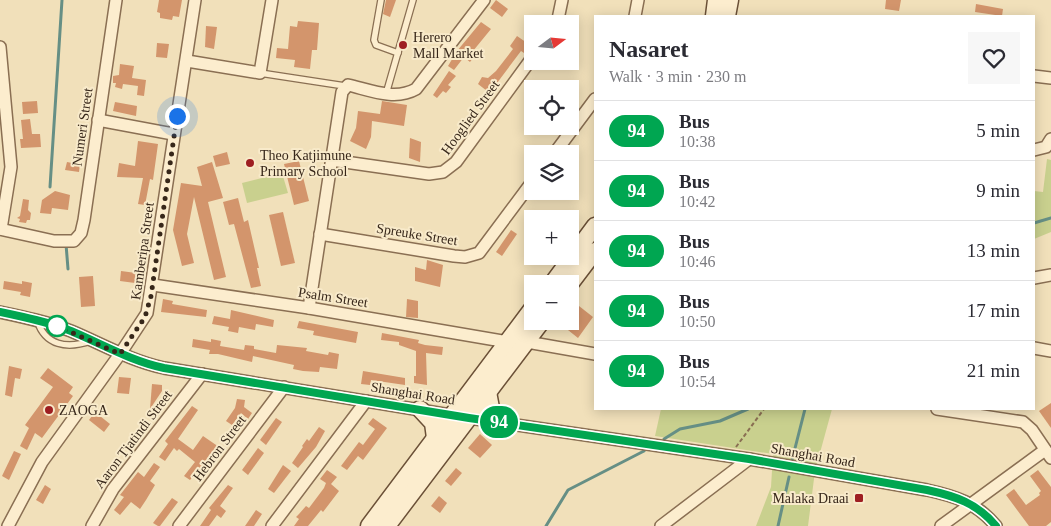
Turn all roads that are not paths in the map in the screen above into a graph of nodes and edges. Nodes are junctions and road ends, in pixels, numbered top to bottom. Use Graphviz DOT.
graph roads {
  1 [pos="116,0"];
  2 [pos="195,0"];
  3 [pos="272,0"];
  4 [pos="381,0"];
  5 [pos="413,0"];
  6 [pos="484,0"];
  7 [pos="562,0"];
  8 [pos="638,0"];
  9 [pos="716,0"];
  10 [pos="730,0"];
  11 [pos="559,15"];
  12 [pos="635,15"];
  13 [pos="714,15"];
  14 [pos="727,15"];
  15 [pos="0,47"];
  16 [pos="398,53"];
  17 [pos="186,61"];
  18 [pos="524,69"];
  19 [pos="260,73"];
  20 [pos="1035,76"];
  21 [pos="1051,78"];
  22 [pos="2,84"];
  23 [pos="345,86"];
  24 [pos="386,94"];
  25 [pos="594,100"];
  26 [pos="98,120"];
  27 [pos="173,134"];
  28 [pos="1051,139"];
  29 [pos="561,145"];
  30 [pos="1035,150"];
  31 [pos="331,160"];
  32 [pos="524,193"];
  33 [pos="594,227"];
  34 [pos="1,229"];
  35 [pos="320,234"];
  36 [pos="594,252"];
  37 [pos="559,275"];
  38 [pos="577,275"];
  39 [pos="1051,275"];
  40 [pos="1035,278"];
  41 [pos="152,285"];
  42 [pos="309,308"];
  43 [pos="0,312"];
  44 [pos="37,320"];
  45 [pos="524,320"];
  46 [pos="535,330"];
  47 [pos="91,341"];
  48 [pos="508,342"];
  49 [pos="526,342"];
  50 [pos="1035,348"];
  51 [pos="1051,351"];
  52 [pos="120,354"];
  53 [pos="594,354"];
  54 [pos="202,374"];
  55 [pos="284,388"];
  56 [pos="488,392"];
  57 [pos="366,401"];
  58 [pos="420,409"];
  59 [pos="944,410"];
  60 [pos="461,416"];
  61 [pos="501,422"];
  62 [pos="435,438"];
  63 [pos="1048,454"];
  64 [pos="749,459"];
  65 [pos="972,504"];
  66 [pos="676,522"];
  67 [pos="8,526"];
  68 [pos="92,526"];
  69 [pos="179,526"];
  70 [pos="272,526"];
  71 [pos="369,526"];
  72 [pos="386,526"];
  73 [pos="661,526"];
  74 [pos="941,526"];
  75 [pos="996,526"];
  1 -- 26 [label="street, Numeri Street"];
  2 -- 17 [label="street, Kamberipa Street"];
  3 -- 19 [label="street"];
  4 -- 16 [label="lane"];
  5 -- 16 [label="lane"];
  6 -- 24 [label="street"];
  7 -- 11 [label="street"];
  8 -- 12 [label="street"];
  9 -- 13 [label="main road"];
  10 -- 14 [label="main road"];
  15 -- 22 [label="street"];
  16 -- 24 [label="lane"];
  17 -- 19 [label="street"];
  17 -- 27 [label="street, Kamberipa Street"];
  18 -- 31 [label="street, Hooglied Street"];
  19 -- 23 [label="lane"];
  20 -- 21 [label="street"];
  22 -- 34 [label="street"];
  23 -- 24 [label="street"];
  23 -- 31 [label="street"];
  25 -- 29 [label="street"];
  26 -- 27 [label="street"];
  26 -- 34 [label="street, Numeri Street"];
  27 -- 41 [label="street, Kamberipa Street"];
  28 -- 30 [label="street"];
  31 -- 35 [label="street"];
  32 -- 35 [label="street, Spreuke Street"];
  33 -- 37 [label="main road"];
  35 -- 42 [label="street"];
  36 -- 38 [label="main road"];
  39 -- 40 [label="street"];
  41 -- 42 [label="street, Psalm Street"];
  41 -- 52 [label="street, Kamberipa Street"];
  42 -- 48 [label="street, Psalm Street"];
  43 -- 44 [label="street, Shanghai Road"];
  44 -- 47 [label="street, Shanghai Road"];
  44 -- 47 [label="lane"];
  45 -- 48 [label="main road"];
  46 -- 49 [label="main road"];
  47 -- 52 [label="street, Shanghai Road"];
  48 -- 60 [label="main road"];
  49 -- 53 [label="street"];
  49 -- 56 [label="main road"];
  50 -- 51 [label="street"];
  52 -- 54 [label="street, Shanghai Road"];
  52 -- 67 [label="street, Kamberipa Street"];
  54 -- 55 [label="street, Shanghai Road"];
  54 -- 68 [label="street, Aaron Tjatindi Street"];
  55 -- 57 [label="street, Shanghai Road"];
  55 -- 69 [label="street, Hebron Street"];
  56 -- 60 [label="main road"];
  56 -- 61 [label="main road"];
  57 -- 58 [label="street, Shanghai Road"];
  57 -- 70 [label="street"];
  58 -- 60 [label="street, Shanghai Road"];
  58 -- 62 [label="main road"];
  59 -- 63 [label="street"];
  60 -- 61 [label="street, Shanghai Road"];
  60 -- 62 [label="main road"];
  60 -- 72 [label="main road"];
  61 -- 64 [label="street, Shanghai Road"];
  62 -- 71 [label="main road"];
  63 -- 65 [label="street"];
  64 -- 65 [label="street, Shanghai Road"];
  64 -- 66 [label="street"];
  65 -- 74 [label="street"];
  65 -- 75 [label="street, Shanghai Road"];
  66 -- 73 [label="street"];
}
